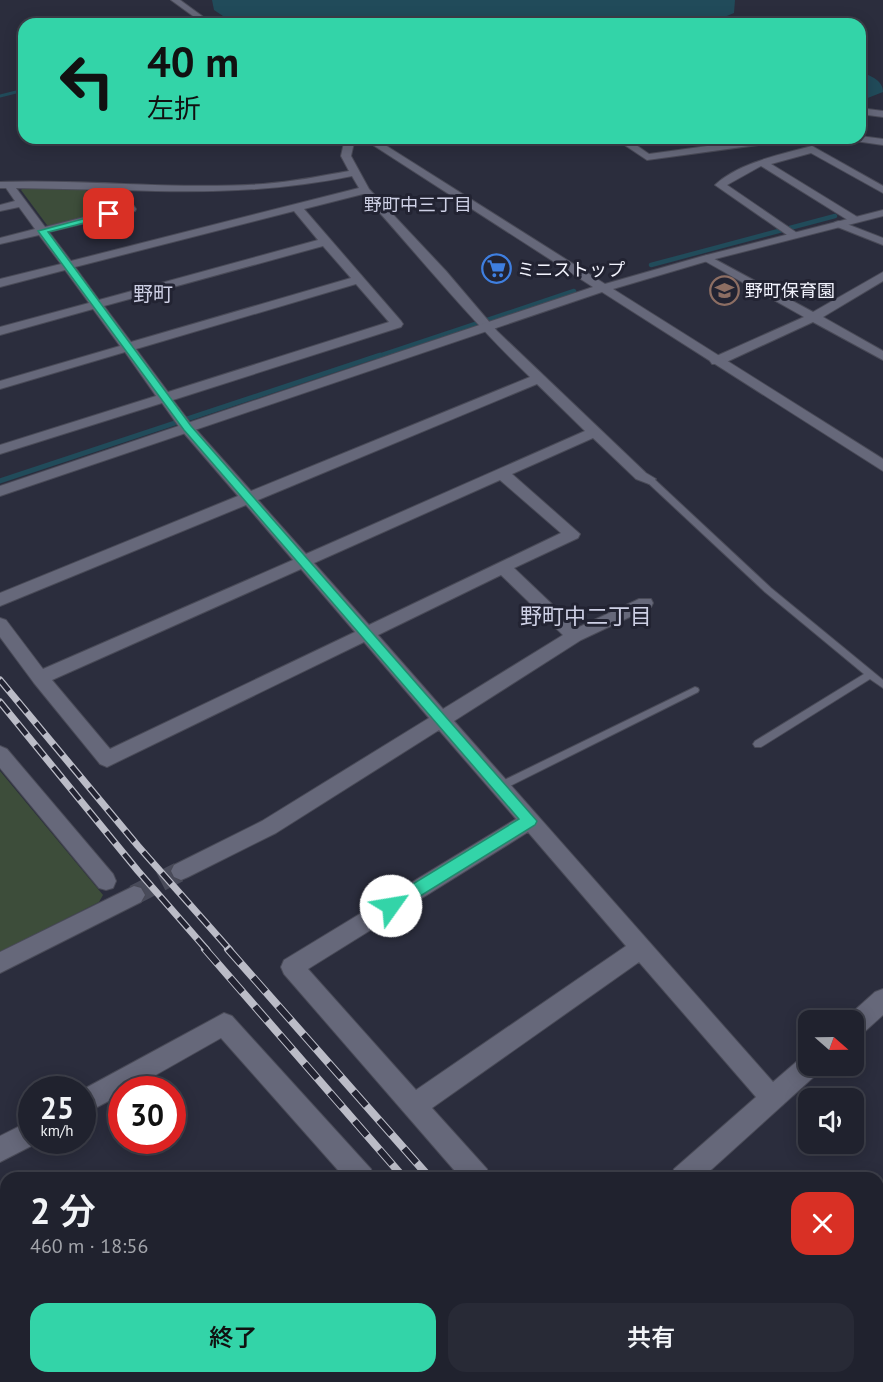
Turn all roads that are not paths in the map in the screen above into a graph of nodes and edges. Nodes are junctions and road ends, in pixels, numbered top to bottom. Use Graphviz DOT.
graph roads {
  1 [pos="175,0"];
  2 [pos="200,18"];
  3 [pos="866,112"];
  4 [pos="883,114"];
  5 [pos="349,144"];
  6 [pos="376,144"];
  7 [pos="628,144"];
  8 [pos="743,144"];
  9 [pos="761,162"];
  10 [pos="353,173"];
  11 [pos="4,184"];
  12 [pos="114,185"];
  13 [pos="365,190"];
  14 [pos="883,190"];
  15 [pos="22,203"];
  16 [pos="296,207"];
  17 [pos="0,208"];
  18 [pos="883,213"];
  19 [pos="855,220"];
  20 [pos="839,224"];
  21 [pos="42,231"];
  22 [pos="793,234"];
  23 [pos="0,241"];
  24 [pos="327,241"];
  25 [pos="883,242"];
  26 [pos="707,258"];
  27 [pos="68,266"];
  28 [pos="883,276"];
  29 [pos="360,279"];
  30 [pos="0,283"];
  31 [pos="603,288"];
  32 [pos="96,304"];
  33 [pos="814,317"];
  34 [pos="482,322"];
  35 [pos="0,331"];
  36 [pos="127,347"];
  37 [pos="883,356"];
  38 [pos="717,361"];
  39 [pos="540,378"];
  40 [pos="0,385"];
  41 [pos="165,398"];
  42 [pos="183,422"];
  43 [pos="595,432"];
  44 [pos="0,450"];
  45 [pos="883,466"];
  46 [pos="502,473"];
  47 [pos="649,479"];
  48 [pos="0,491"];
  49 [pos="248,498"];
  50 [pos="302,561"];
  51 [pos="503,567"];
  52 [pos="0,600"];
  53 [pos="645,603"];
  54 [pos="0,624"];
  55 [pos="366,633"];
  56 [pos="575,636"];
  57 [pos="870,675"];
  58 [pos="40,678"];
  59 [pos="883,686"];
  60 [pos="695,690"];
  61 [pos="443,721"];
  62 [pos="758,744"];
  63 [pos="0,754"];
  64 [pos="499,787"];
  65 [pos="529,821"];
  66 [pos="181,871"];
  67 [pos="106,881"];
  68 [pos="134,895"];
  69 [pos="641,948"];
  70 [pos="0,963"];
  71 [pos="883,1000"];
  72 [pos="864,1017"];
  73 [pos="798,1075"];
  74 [pos="96,1095"];
  75 [pos="772,1098"];
  76 [pos="414,1106"];
  77 [pos="18,1140"];
  78 [pos="0,1150"];
  79 [pos="350,1172"];
  80 [pos="473,1172"];
  81 [pos="690,1172"];
  1 -- 2 [label="street"];
  3 -- 4 [label="street"];
  5 -- 10 [label="street"];
  6 -- 31 [label="street"];
  7 -- 8 [label="street"];
  9 -- 14 [label="street"];
  9 -- 19 [label="street"];
  9 -- 22 [label="street"];
  10 -- 12 [label="street"];
  10 -- 13 [label="street"];
  11 -- 12 [label="street"];
  11 -- 15 [label="street"];
  12 -- 21 [label="street"];
  13 -- 16 [label="street"];
  13 -- 34 [label="street"];
  15 -- 17 [label="street"];
  15 -- 21 [label="street"];
  16 -- 24 [label="street"];
  16 -- 27 [label="street"];
  18 -- 19 [label="street"];
  19 -- 20 [label="street"];
  20 -- 22 [label="street"];
  20 -- 25 [label="street"];
  21 -- 23 [label="street"];
  21 -- 27 [label="street"];
  22 -- 26 [label="street"];
  24 -- 29 [label="street"];
  24 -- 32 [label="street"];
  26 -- 31 [label="street"];
  26 -- 33 [label="street"];
  27 -- 30 [label="street"];
  27 -- 32 [label="street"];
  28 -- 33 [label="street"];
  29 -- 36 [label="street"];
  29 -- 41 [label="street"];
  31 -- 34 [label="street"];
  31 -- 38 [label="street"];
  32 -- 35 [label="street"];
  32 -- 36 [label="street"];
  33 -- 37 [label="street"];
  33 -- 38 [label="street"];
  34 -- 39 [label="street"];
  34 -- 42 [label="street"];
  36 -- 40 [label="street"];
  36 -- 41 [label="street"];
  38 -- 45 [label="street"];
  39 -- 43 [label="street"];
  39 -- 49 [label="street"];
  41 -- 42 [label="street"];
  41 -- 44 [label="street"];
  42 -- 48 [label="street"];
  42 -- 49 [label="street"];
  43 -- 46 [label="street"];
  43 -- 47 [label="street"];
  46 -- 50 [label="street"];
  46 -- 51 [label="street"];
  47 -- 57 [label="lane"];
  49 -- 50 [label="street"];
  49 -- 52 [label="street"];
  50 -- 55 [label="street"];
  50 -- 58 [label="street"];
  51 -- 55 [label="street"];
  51 -- 56 [label="street"];
  53 -- 56 [label="street"];
  54 -- 58 [label="street"];
  55 -- 58 [label="street"];
  55 -- 61 [label="street"];
  56 -- 61 [label="street"];
  57 -- 59 [label="lane"];
  57 -- 62 [label="lane"];
  60 -- 64 [label="lane"];
  61 -- 64 [label="street"];
  61 -- 66 [label="street"];
  63 -- 67 [label="street"];
  64 -- 65 [label="street"];
  65 -- 69 [label="street"];
  65 -- 76 [label="street"];
  68 -- 70 [label="street"];
  69 -- 75 [label="street"];
  69 -- 76 [label="street"];
  71 -- 72 [label="street"];
  73 -- 75 [label="street"];
  74 -- 79 [label="street"];
  75 -- 81 [label="street"];
  76 -- 80 [label="street"];
  77 -- 78 [label="street"];
}
